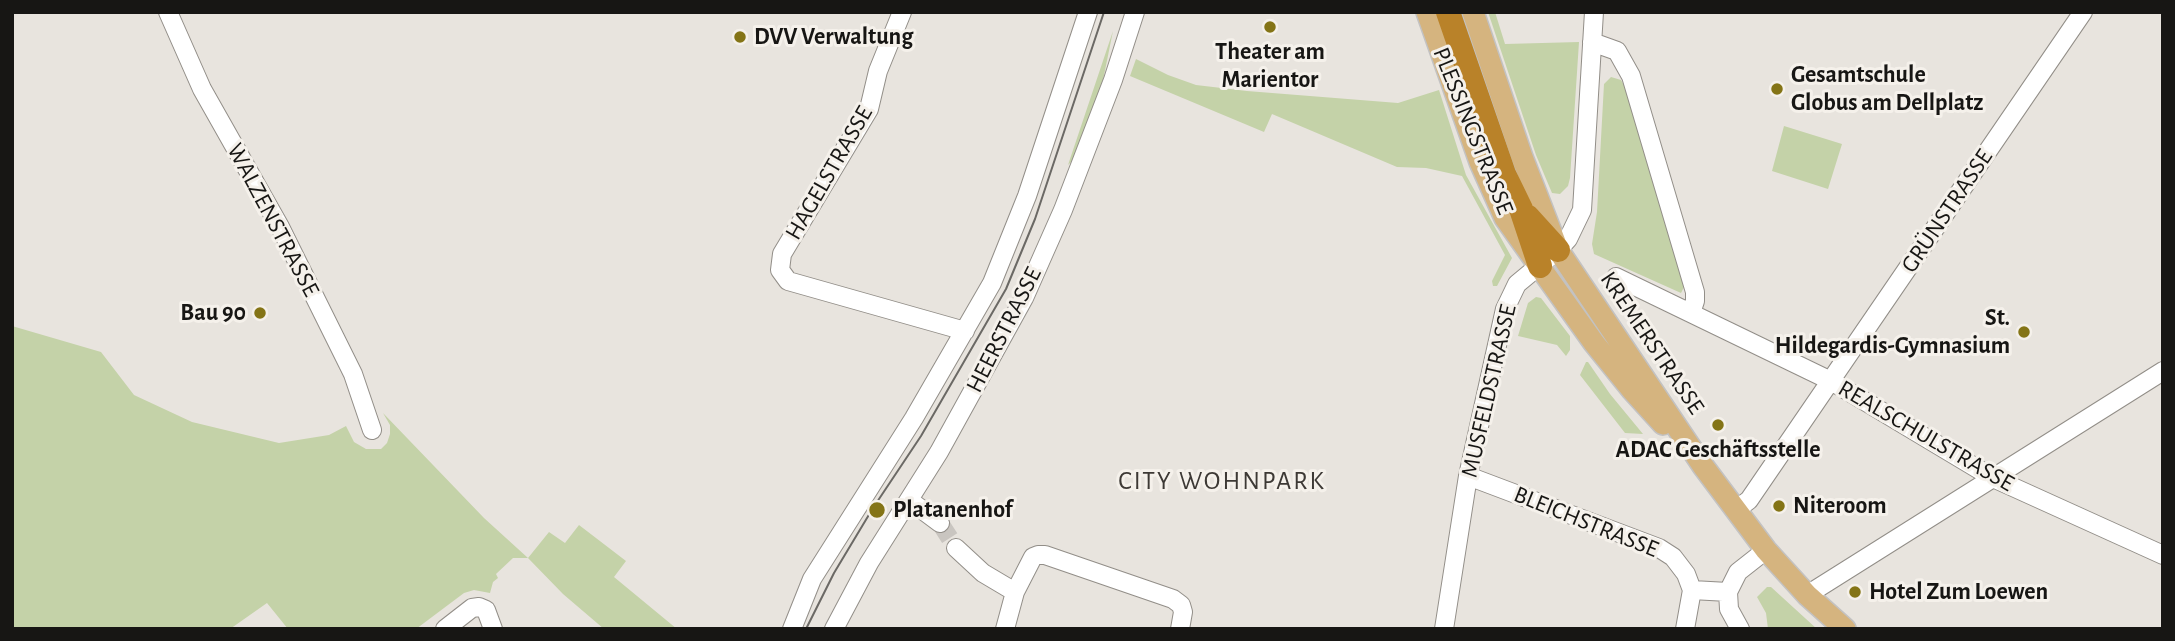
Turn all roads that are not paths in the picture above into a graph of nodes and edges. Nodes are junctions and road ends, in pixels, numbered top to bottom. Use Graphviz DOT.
graph roads {
  1 [pos="168,12"];
  2 [pos="902,12"];
  3 [pos="1088,12"];
  4 [pos="1135,12"];
  5 [pos="1427,12"];
  6 [pos="1448,12"];
  7 [pos="1473,12"];
  8 [pos="1594,12"];
  9 [pos="2083,12"];
  10 [pos="1592,42"];
  11 [pos="1549,258"];
  12 [pos="1616,277"];
  13 [pos="1691,313"];
  14 [pos="965,331"];
  15 [pos="2163,371"];
  16 [pos="1830,381"];
  17 [pos="372,430"];
  18 [pos="1468,476"];
  19 [pos="1993,478"];
  20 [pos="909,500"];
  21 [pos="1736,510"];
  22 [pos="940,523"];
  23 [pos="956,548"];
  24 [pos="1766,550"];
  25 [pos="2163,555"];
  26 [pos="1692,590"];
  27 [pos="1015,592"];
  28 [pos="1728,592"];
  29 [pos="1807,595"];
  30 [pos="445,629"];
  31 [pos="493,629"];
  32 [pos="792,629"];
  33 [pos="834,629"];
  34 [pos="1005,629"];
  35 [pos="1180,629"];
  36 [pos="1444,629"];
  37 [pos="1685,629"];
  38 [pos="1740,629"];
  39 [pos="1845,629"];
  1 -- 17 [label="street, WALZENSTRASSE"];
  2 -- 14 [label="street, HAGELSTRASSE"];
  3 -- 14 [label="street, HEERSTRASSE"];
  4 -- 20 [label="street, HEERSTRASSE"];
  5 -- 11 [label="main road, PLESSINGSTRASSE"];
  6 -- 11 [label="highway, PLESSINGSTRASSE"];
  7 -- 11 [label="main road, PLESSINGSTRASSE"];
  8 -- 10 [label="street, MUSFELDSTRASSE"];
  9 -- 16 [label="street, GRÜNSTRASSE"];
  10 -- 11 [label="street, MUSFELDSTRASSE"];
  10 -- 13 [label="street"];
  11 -- 18 [label="street, MUSFELDSTRASSE"];
  11 -- 21 [label="main road, KREMERSTRASSE"];
  12 -- 13 [label="street, REALSCHULSTRASSE"];
  13 -- 16 [label="street, REALSCHULSTRASSE"];
  14 -- 32 [label="street, HEERSTRASSE"];
  15 -- 19 [label="street"];
  16 -- 19 [label="street, REALSCHULSTRASSE"];
  16 -- 21 [label="street, GRÜNSTRASSE"];
  18 -- 26 [label="street, BLEICHSTRASSE"];
  18 -- 36 [label="street, MUSFELDSTRASSE"];
  19 -- 25 [label="street, REALSCHULSTRASSE"];
  19 -- 29 [label="street"];
  20 -- 22 [label="street"];
  20 -- 33 [label="street, HEERSTRASSE"];
  21 -- 24 [label="main road, KREMERSTRASSE"];
  23 -- 27 [label="street"];
  24 -- 28 [label="street"];
  24 -- 29 [label="main road, KREMERSTRASSE"];
  26 -- 28 [label="street"];
  26 -- 37 [label="street"];
  27 -- 34 [label="street"];
  27 -- 35 [label="street"];
  28 -- 38 [label="street"];
  29 -- 39 [label="main road, KREMERSTRASSE"];
  30 -- 31 [label="street"];
}
